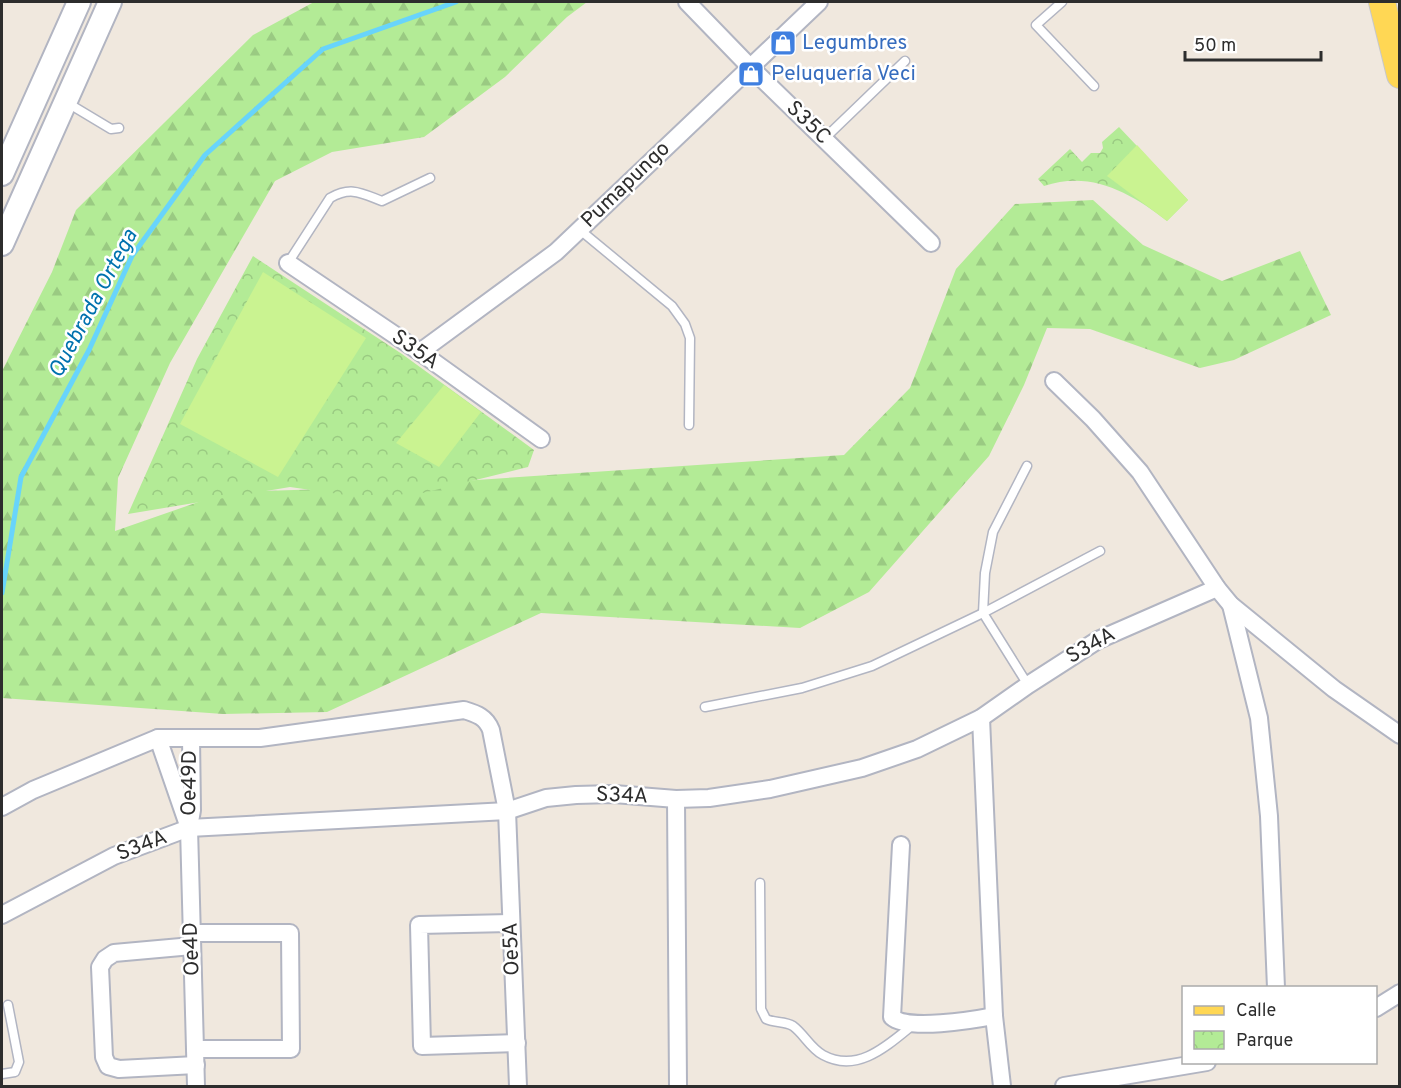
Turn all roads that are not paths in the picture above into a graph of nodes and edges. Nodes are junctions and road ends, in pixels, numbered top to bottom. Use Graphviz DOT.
graph roads {
  1 [pos="79,2"];
  2 [pos="110,2"];
  3 [pos="687,2"];
  4 [pos="819,2"];
  5 [pos="1062,2"];
  6 [pos="1382,2"];
  7 [pos="905,61"];
  8 [pos="749,66"];
  9 [pos="1400,75"];
  10 [pos="1094,86"];
  11 [pos="65,101"];
  12 [pos="119,128"];
  13 [pos="824,139"];
  14 [pos="2,174"];
  15 [pos="430,178"];
  16 [pos="580,230"];
  17 [pos="931,243"];
  18 [pos="2,244"];
  19 [pos="288,263"];
  20 [pos="420,352"];
  21 [pos="1054,381"];
  22 [pos="688,425"];
  23 [pos="541,439"];
  24 [pos="1027,466"];
  25 [pos="1100,551"];
  26 [pos="1217,588"];
  27 [pos="1231,605"];
  28 [pos="983,613"];
  29 [pos="1028,685"];
  30 [pos="705,707"];
  31 [pos="981,718"];
  32 [pos="1400,735"];
  33 [pos="158,738"];
  34 [pos="191,738"];
  35 [pos="676,799"];
  36 [pos="2,807"];
  37 [pos="507,811"];
  38 [pos="184,812"];
  39 [pos="189,828"];
  40 [pos="901,845"];
  41 [pos="760,883"];
  42 [pos="2,915"];
  43 [pos="511,923"];
  44 [pos="192,939"];
  45 [pos="1276,986"];
  46 [pos="1400,993"];
  47 [pos="8,1005"];
  48 [pos="1377,1007"];
  49 [pos="994,1016"];
  50 [pos="914,1024"];
  51 [pos="516,1043"];
  52 [pos="196,1057"];
  53 [pos="1195,1064"];
  54 [pos="2,1074"];
  55 [pos="196,1086"];
  56 [pos="518,1086"];
  57 [pos="678,1086"];
  58 [pos="1002,1086"];
  59 [pos="1064,1086"];
  1 -- 14 [label="main road"];
  2 -- 11 [label="main road"];
  3 -- 8 [label="street, S35C"];
  4 -- 8 [label="street, Pumapungo"];
  5 -- 10 [label="lane"];
  6 -- 9 [label="main road"];
  7 -- 13 [label="lane"];
  8 -- 13 [label="street, S35C"];
  8 -- 16 [label="street, Pumapungo"];
  11 -- 12 [label="lane"];
  11 -- 18 [label="main road"];
  13 -- 17 [label="street, S35C"];
  15 -- 19 [label="lane"];
  16 -- 20 [label="street, Pumapungo"];
  16 -- 22 [label="lane"];
  19 -- 20 [label="street, S35A"];
  20 -- 23 [label="street, S35A"];
  21 -- 26 [label="street"];
  24 -- 28 [label="lane"];
  25 -- 28 [label="lane"];
  26 -- 27 [label="street"];
  26 -- 29 [label="street, S34A"];
  27 -- 32 [label="street"];
  27 -- 45 [label="street"];
  28 -- 29 [label="lane"];
  28 -- 30 [label="lane"];
  29 -- 31 [label="street, S34A"];
  31 -- 35 [label="street, S34A"];
  31 -- 49 [label="street"];
  33 -- 34 [label="street"];
  33 -- 36 [label="street"];
  33 -- 38 [label="street, Oe49D"];
  34 -- 37 [label="street, Oe5A"];
  34 -- 39 [label="street, Oe49D"];
  35 -- 37 [label="street, S34A"];
  35 -- 57 [label="street"];
  37 -- 39 [label="street, S34A"];
  37 -- 43 [label="street, Oe5A"];
  38 -- 39 [label="street, Oe4D"];
  39 -- 42 [label="street, S34A"];
  39 -- 44 [label="street, Oe4D"];
  40 -- 50 [label="street"];
  41 -- 50 [label="lane"];
  43 -- 51 [label="street, Oe5A"];
  43 -- 51 [label="street"];
  44 -- 52 [label="street, Oe4D"];
  44 -- 52 [label="street"];
  44 -- 52 [label="street"];
  46 -- 48 [label="street"];
  47 -- 54 [label="lane"];
  49 -- 50 [label="street"];
  49 -- 58 [label="street"];
  51 -- 56 [label="street, Oe5A"];
  52 -- 55 [label="street, Oe4D"];
  53 -- 59 [label="street"];
}
